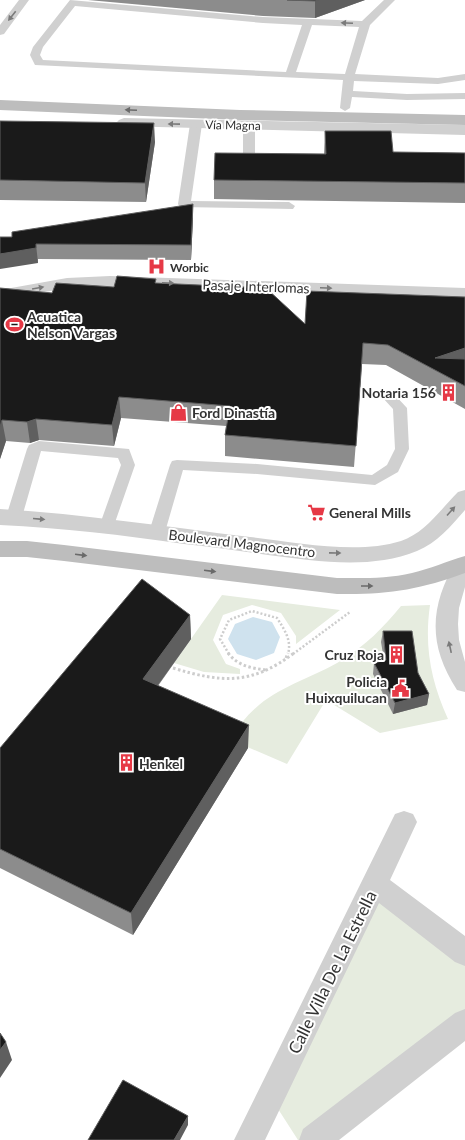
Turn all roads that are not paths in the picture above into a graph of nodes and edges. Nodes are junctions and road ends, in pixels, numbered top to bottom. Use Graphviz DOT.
graph roads {
  1 [pos="24,0"];
  2 [pos="390,0"];
  3 [pos="74,2"];
  4 [pos="308,23"];
  5 [pos="365,24"];
  6 [pos="0,32"];
  7 [pos="290,75"];
  8 [pos="349,77"];
  9 [pos="465,77"];
  10 [pos="465,96"];
  11 [pos="346,101"];
  12 [pos="0,105"];
  13 [pos="16,105"];
  14 [pos="465,111"];
  15 [pos="183,112"];
  16 [pos="245,120"];
  17 [pos="465,120"];
  18 [pos="14,122"];
  19 [pos="61,122"];
  20 [pos="196,124"];
  21 [pos="465,130"];
  22 [pos="249,158"];
  23 [pos="289,206"];
  24 [pos="465,293"];
  25 [pos="0,295"];
  26 [pos="388,397"];
  27 [pos="465,496"];
  28 [pos="7,517"];
  29 [pos="107,526"];
  30 [pos="157,532"];
  31 [pos="0,549"];
  32 [pos="465,565"];
  33 [pos="465,683"];
  34 [pos="404,822"];
  35 [pos="375,884"];
  36 [pos="465,953"];
  37 [pos="465,1023"];
  38 [pos="250,1140"];
  39 [pos="314,1140"];
  1 -- 6 [label="lane, one-way"];
  2 -- 5 [label="lane"];
  3 -- 4 [label="lane"];
  3 -- 7 [label="lane"];
  5 -- 4 [label="lane, one-way"];
  4 -- 7 [label="lane"];
  5 -- 8 [label="lane"];
  7 -- 8 [label="lane"];
  8 -- 9 [label="lane"];
  8 -- 11 [label="lane"];
  10 -- 11 [label="lane"];
  11 -- 14 [label="main road, Vía Magna"];
  11 -- 15 [label="main road, Vía Magna"];
  12 -- 13 [label="main road, Vía Magna"];
  15 -- 13 [label="main road, Vía Magna, one-way"];
  13 -- 18 [label="main road"];
  15 -- 16 [label="main road, Vía Magna"];
  16 -- 17 [label="main road, Vía Magna"];
  16 -- 20 [label="street, Vía Magna"];
  16 -- 21 [label="street, Vía Magna"];
  16 -- 22 [label="lane"];
  20 -- 19 [label="street, Vía Magna, one-way"];
  20 -- 23 [label="lane"];
  25 -- 24 [label="street, Pasaje Interlomas, one-way"];
  26 -- 30 [label="lane"];
  30 -- 27 [label="street, Boulevard Magnocentro, one-way"];
  28 -- 29 [label="street, Boulevard Magnocentro, one-way"];
  28 -- 29 [label="lane"];
  29 -- 30 [label="street, Boulevard Magnocentro"];
  31 -- 32 [label="main road, one-way"];
  33 -- 32 [label="street, one-way"];
  34 -- 35 [label="street"];
  35 -- 36 [label="street, Calle Villa De La Estrella"];
  35 -- 38 [label="street, Calle Villa De La Estrella"];
  37 -- 39 [label="street"];
}
